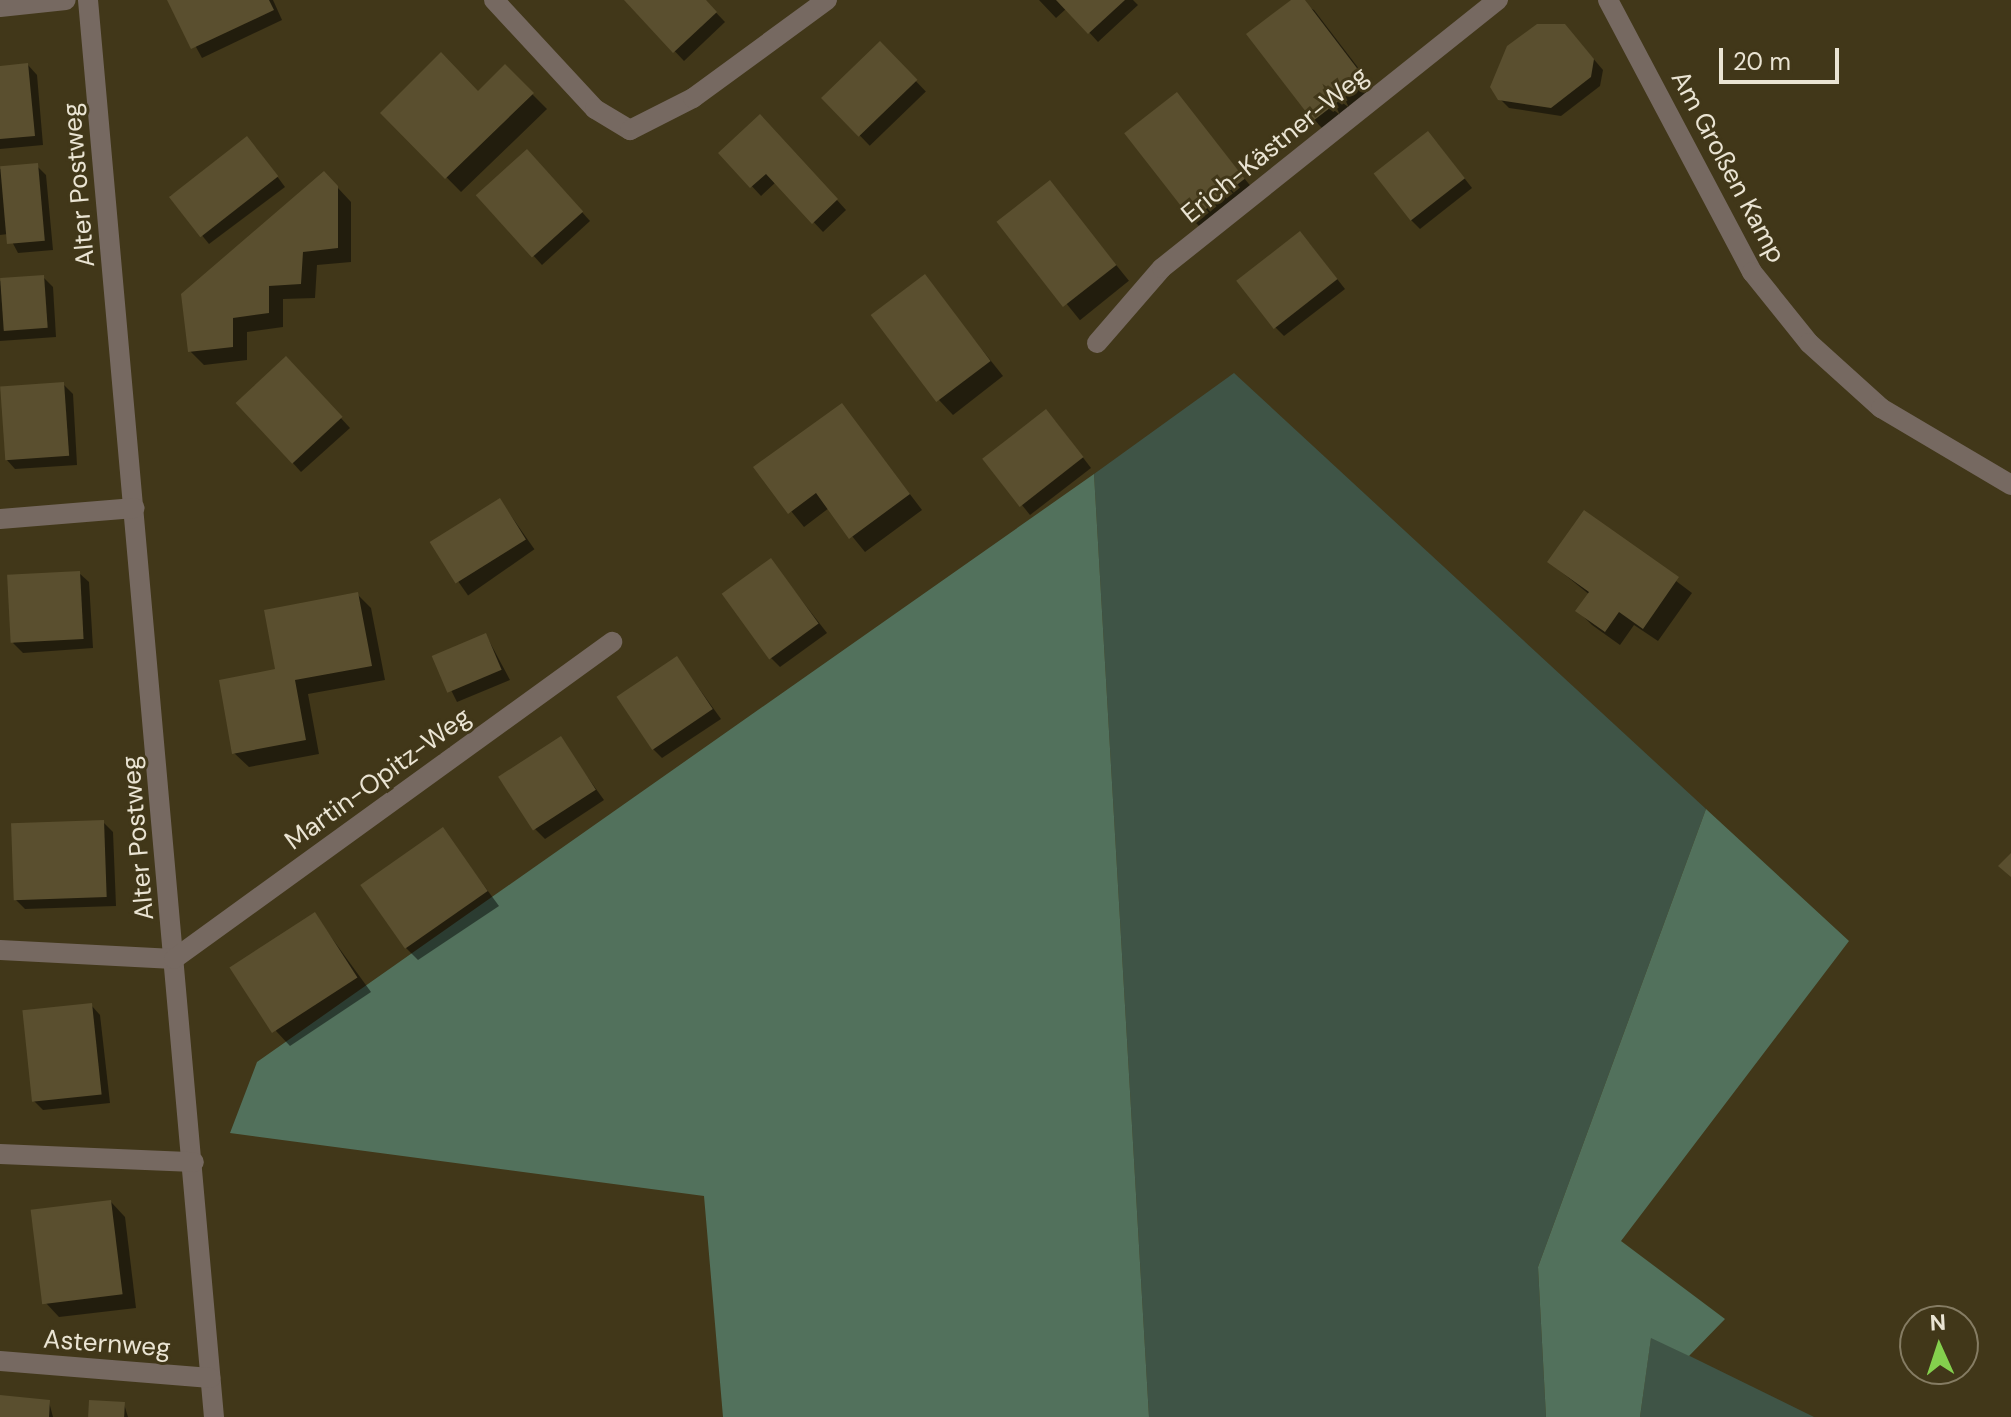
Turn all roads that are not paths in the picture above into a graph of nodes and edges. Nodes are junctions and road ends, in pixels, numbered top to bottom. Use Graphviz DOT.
graph roads {
  1 [pos="66,0"];
  2 [pos="88,0"];
  3 [pos="494,0"];
  4 [pos="827,0"];
  5 [pos="1498,0"];
  6 [pos="1608,0"];
  7 [pos="0,7"];
  8 [pos="1097,343"];
  9 [pos="2011,485"];
  10 [pos="135,508"];
  11 [pos="0,519"];
  12 [pos="612,642"];
  13 [pos="0,950"];
  14 [pos="174,959"];
  15 [pos="0,1154"];
  16 [pos="194,1162"];
  17 [pos="0,1361"];
  18 [pos="210,1378"];
  19 [pos="214,1417"];
  1 -- 7 [label="street"];
  2 -- 10 [label="street, Alter Postweg"];
  3 -- 4 [label="street"];
  5 -- 8 [label="street, Erich-Kästner-Weg"];
  6 -- 9 [label="street, Am Großen Kamp"];
  10 -- 11 [label="street"];
  10 -- 14 [label="street, Alter Postweg"];
  12 -- 14 [label="street, Martin-Opitz-Weg"];
  13 -- 14 [label="street"];
  14 -- 16 [label="street, Alter Postweg"];
  15 -- 16 [label="street"];
  16 -- 18 [label="street, Alter Postweg"];
  17 -- 18 [label="street, Asternweg"];
  18 -- 19 [label="street, Alter Postweg"];
}
